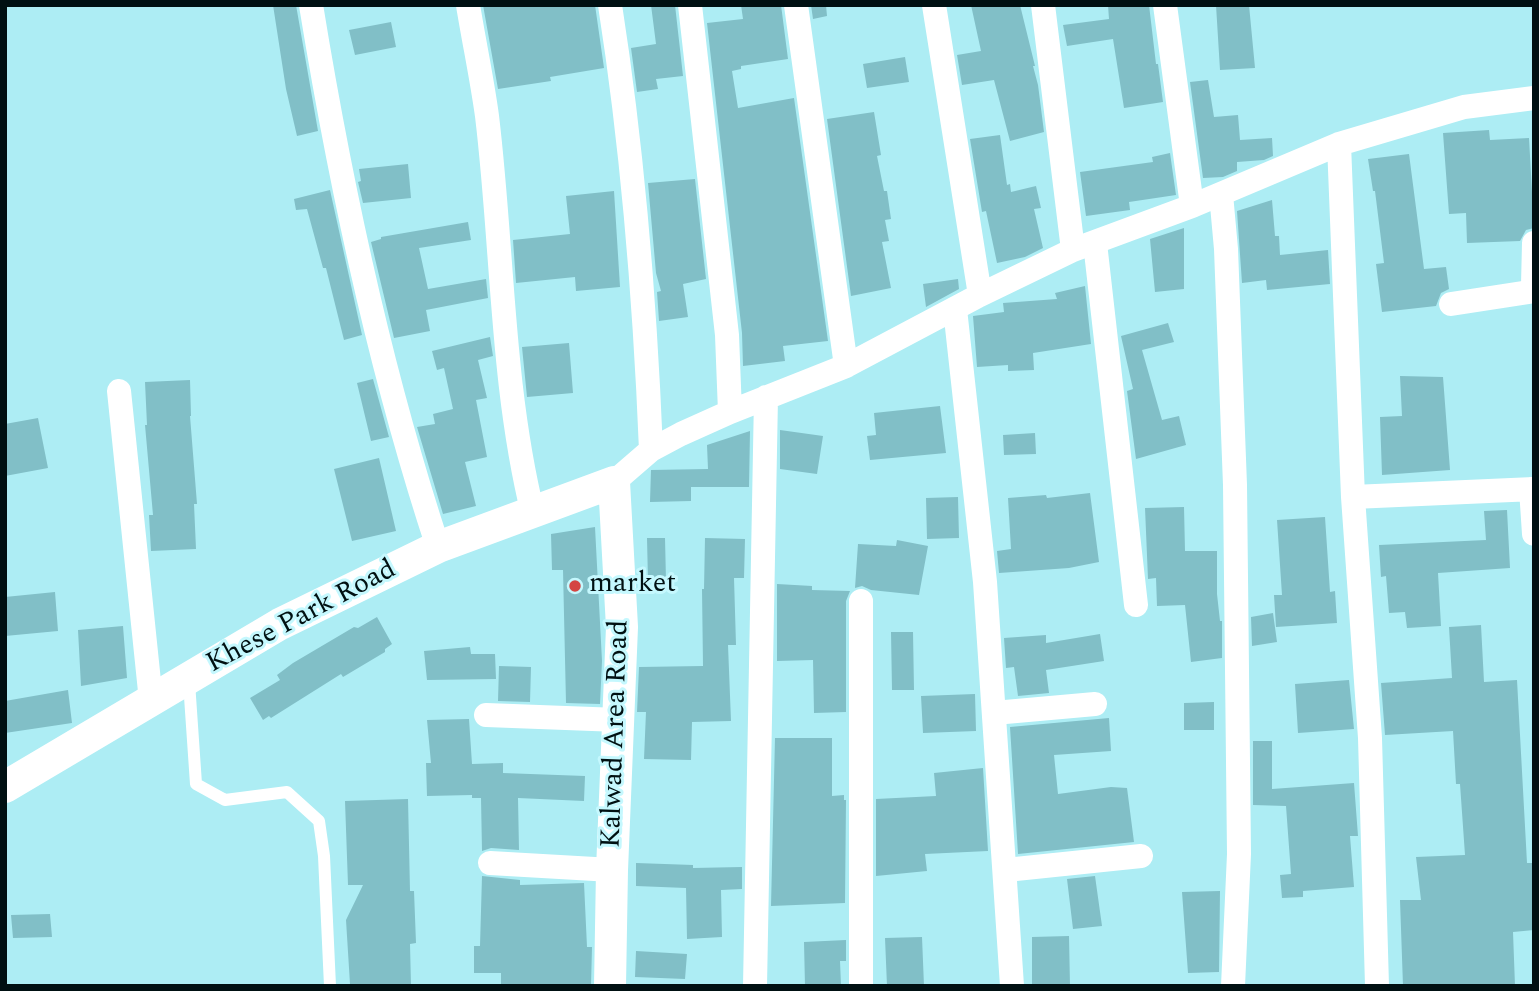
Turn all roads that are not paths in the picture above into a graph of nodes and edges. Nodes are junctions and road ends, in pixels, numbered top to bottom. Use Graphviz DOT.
graph roads {
  1 [pos="312,5"];
  2 [pos="468,5"];
  3 [pos="610,5"];
  4 [pos="690,5"];
  5 [pos="796,5"];
  6 [pos="934,5"];
  7 [pos="1043,5"];
  8 [pos="1165,5"];
  9 [pos="1534,98"];
  10 [pos="1339,144"];
  11 [pos="1221,194"];
  12 [pos="1192,206"];
  13 [pos="1534,243"];
  14 [pos="1084,247"];
  15 [pos="980,295"];
  16 [pos="1451,304"];
  17 [pos="955,309"];
  18 [pos="846,366"];
  19 [pos="119,391"];
  20 [pos="766,397"];
  21 [pos="730,412"];
  22 [pos="651,450"];
  23 [pos="614,482"];
  24 [pos="1533,489"];
  25 [pos="1353,497"];
  26 [pos="533,514"];
  27 [pos="1534,534"];
  28 [pos="438,547"];
  29 [pos="861,601"];
  30 [pos="1136,605"];
  31 [pos="188,678"];
  32 [pos="151,701"];
  33 [pos="1095,704"];
  34 [pos="994,713"];
  35 [pos="486,715"];
  36 [pos="619,720"];
  37 [pos="5,787"];
  38 [pos="1141,856"];
  39 [pos="491,863"];
  40 [pos="612,870"];
  41 [pos="1006,870"];
  42 [pos="330,986"];
  43 [pos="610,986"];
  44 [pos="755,986"];
  45 [pos="861,986"];
  46 [pos="1012,986"];
  47 [pos="1233,986"];
  48 [pos="1377,986"];
  1 -- 28 [label="street"];
  2 -- 26 [label="street"];
  3 -- 22 [label="street"];
  4 -- 21 [label="street"];
  5 -- 18 [label="street"];
  6 -- 15 [label="street"];
  7 -- 14 [label="street"];
  8 -- 12 [label="street"];
  9 -- 10 [label="street"];
  10 -- 11 [label="street"];
  10 -- 25 [label="street"];
  11 -- 12 [label="street"];
  11 -- 47 [label="street"];
  12 -- 14 [label="street"];
  13 -- 16 [label="street"];
  14 -- 15 [label="street"];
  14 -- 30 [label="street"];
  15 -- 17 [label="street"];
  17 -- 18 [label="street"];
  17 -- 34 [label="street"];
  18 -- 20 [label="street"];
  19 -- 32 [label="street"];
  20 -- 21 [label="street"];
  20 -- 44 [label="street"];
  21 -- 22 [label="street"];
  22 -- 23 [label="street"];
  23 -- 26 [label="street, Khese Park Road"];
  23 -- 36 [label="street, Kalwad Area Road"];
  24 -- 25 [label="street"];
  24 -- 27 [label="street"];
  25 -- 48 [label="street"];
  26 -- 28 [label="street, Khese Park Road"];
  28 -- 31 [label="street, Khese Park Road"];
  29 -- 45 [label="street"];
  31 -- 32 [label="street, Khese Park Road"];
  31 -- 42 [label="lane"];
  32 -- 37 [label="street, Khese Park Road"];
  33 -- 34 [label="street"];
  34 -- 41 [label="street"];
  35 -- 36 [label="street"];
  36 -- 40 [label="street, Kalwad Area Road"];
  38 -- 41 [label="street"];
  39 -- 40 [label="street"];
  40 -- 43 [label="street, Kalwad Area Road"];
  41 -- 46 [label="street"];
}
